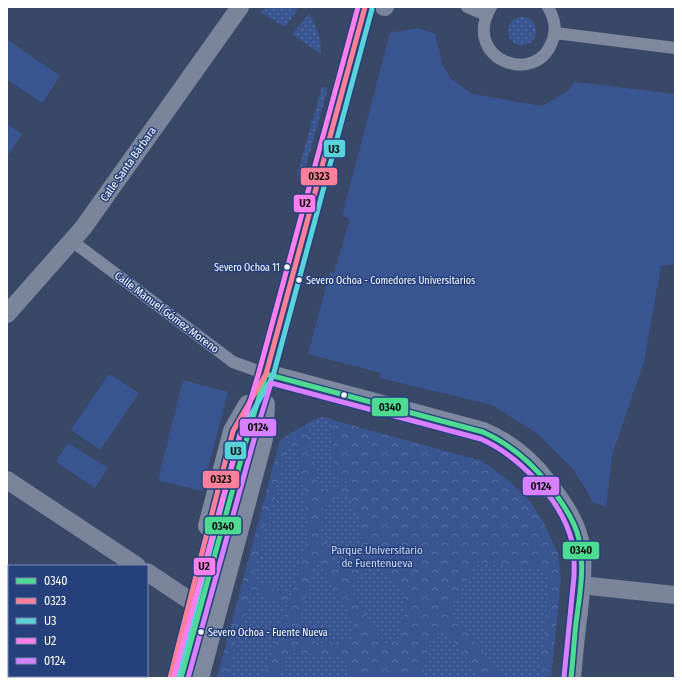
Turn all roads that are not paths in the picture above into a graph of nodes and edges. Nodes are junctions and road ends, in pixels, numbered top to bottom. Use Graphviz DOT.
graph roads {
  1 [pos="240,7"];
  2 [pos="365,7"];
  3 [pos="468,7"];
  4 [pos="548,7"];
  5 [pos="488,11"];
  6 [pos="555,33"];
  7 [pos="675,48"];
  8 [pos="72,241"];
  9 [pos="7,314"];
  10 [pos="266,374"];
  11 [pos="7,480"];
  12 [pos="135,565"];
  13 [pos="148,573"];
  14 [pos="580,585"];
  15 [pos="675,596"];
  16 [pos="189,600"];
  17 [pos="170,678"];
  18 [pos="181,678"];
  19 [pos="200,678"];
  20 [pos="571,678"];
  1 -- 8 [label="street, Calle Santa Bárbara"];
  2 -- 10 [label="main road"];
  3 -- 5 [label="street"];
  4 -- 6 [label="street"];
  5 -- 6 [label="street"];
  6 -- 7 [label="street"];
  8 -- 9 [label="street, Calle Santa Bárbara"];
  8 -- 10 [label="street, Calle Manuel Gómez Moreno"];
  10 -- 14 [label="main road"];
  10 -- 16 [label="main road"];
  10 -- 18 [label="main road"];
  10 -- 19 [label="main road"];
  11 -- 12 [label="street"];
  13 -- 16 [label="street"];
  14 -- 15 [label="street"];
  14 -- 20 [label="main road"];
  16 -- 17 [label="main road"];
}
